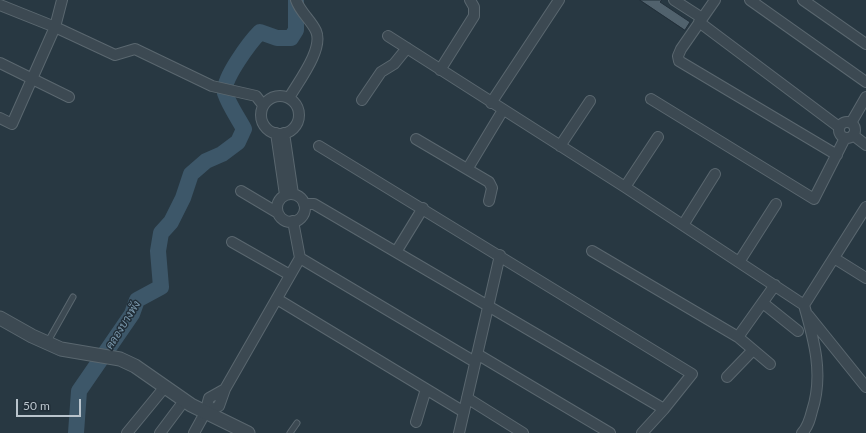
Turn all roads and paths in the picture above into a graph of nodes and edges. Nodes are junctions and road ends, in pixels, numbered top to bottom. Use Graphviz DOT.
graph roads {
  1 [pos="62,0"];
  2 [pos="470,0"];
  3 [pos="559,0"];
  4 [pos="674,0"];
  5 [pos="715,0"];
  6 [pos="750,0"];
  7 [pos="803,0"];
  8 [pos="297,4"];
  9 [pos="0,5"];
  10 [pos="700,20"];
  11 [pos="55,27"];
  12 [pos="388,36"];
  13 [pos="866,44"];
  14 [pos="407,48"];
  15 [pos="0,63"];
  16 [pos="440,70"];
  17 [pos="32,78"];
  18 [pos="866,82"];
  19 [pos="69,96"];
  20 [pos="866,97"];
  21 [pos="290,98"];
  22 [pos="651,99"];
  23 [pos="362,100"];
  24 [pos="590,101"];
  25 [pos="491,102"];
  26 [pos="263,105"];
  27 [pos="503,110"];
  28 [pos="0,118"];
  29 [pos="851,123"];
  30 [pos="839,127"];
  31 [pos="280,133"];
  32 [pos="658,137"];
  33 [pos="849,137"];
  34 [pos="416,139"];
  35 [pos="866,145"];
  36 [pos="319,146"];
  37 [pos="560,146"];
  38 [pos="837,155"];
  39 [pos="468,168"];
  40 [pos="715,174"];
  41 [pos="625,187"];
  42 [pos="241,190"];
  43 [pos="289,194"];
  44 [pos="489,201"];
  45 [pos="304,204"];
  46 [pos="776,204"];
  47 [pos="866,207"];
  48 [pos="423,208"];
  49 [pos="278,213"];
  50 [pos="293,221"];
  51 [pos="683,225"];
  52 [pos="232,242"];
  53 [pos="592,251"];
  54 [pos="396,252"];
  55 [pos="500,255"];
  56 [pos="300,258"];
  57 [pos="834,258"];
  58 [pos="739,262"];
  59 [pos="290,275"];
  60 [pos="866,278"];
  61 [pos="775,286"];
  62 [pos="73,297"];
  63 [pos="277,299"];
  64 [pos="763,303"];
  65 [pos="488,307"];
  66 [pos="805,309"];
  67 [pos="0,318"];
  68 [pos="798,331"];
  69 [pos="738,337"];
  70 [pos="47,342"];
  71 [pos="753,350"];
  72 [pos="476,358"];
  73 [pos="770,364"];
  74 [pos="727,377"];
  75 [pos="866,387"];
  76 [pos="164,388"];
  77 [pos="426,389"];
  78 [pos="467,398"];
  79 [pos="184,401"];
  80 [pos="664,410"];
  81 [pos="464,412"];
  82 [pos="205,413"];
  83 [pos="416,422"];
  84 [pos="297,423"];
  85 [pos="127,433"];
  86 [pos="160,433"];
  87 [pos="194,433"];
  88 [pos="248,433"];
  89 [pos="290,433"];
  90 [pos="459,433"];
  91 [pos="523,433"];
  92 [pos="610,433"];
  93 [pos="642,433"];
  94 [pos="802,433"];
  1 -- 11 [label="street"];
  2 -- 16 [label="street"];
  3 -- 25 [label="street"];
  4 -- 10 [label="street"];
  5 -- 10 [label="street"];
  6 -- 18 [label="street"];
  7 -- 13 [label="street"];
  8 -- 21 [label="street"];
  9 -- 11 [label="street"];
  10 -- 30 [label="street"];
  10 -- 38 [label="street"];
  11 -- 17 [label="street"];
  11 -- 26 [label="street"];
  12 -- 14 [label="street"];
  14 -- 16 [label="street"];
  14 -- 23 [label="street"];
  15 -- 17 [label="street"];
  16 -- 25 [label="street"];
  17 -- 19 [label="street"];
  17 -- 28 [label="street"];
  20 -- 29 [label="street"];
  21 -- 26 [label="street"];
  21 -- 31 [label="street"];
  22 -- 38 [label="street"];
  24 -- 37 [label="street"];
  25 -- 27 [label="street"];
  26 -- 31 [label="street"];
  27 -- 37 [label="street"];
  27 -- 39 [label="street"];
  29 -- 30 [label="street"];
  29 -- 33 [label="street"];
  30 -- 33 [label="street"];
  31 -- 43 [label="street"];
  32 -- 41 [label="street"];
  33 -- 35 [label="street"];
  33 -- 38 [label="street"];
  34 -- 39 [label="street"];
  36 -- 48 [label="street"];
  37 -- 41 [label="street"];
  39 -- 44 [label="street"];
  40 -- 51 [label="street"];
  41 -- 51 [label="street"];
  42 -- 49 [label="street"];
  43 -- 45 [label="street"];
  43 -- 49 [label="street"];
  45 -- 50 [label="street"];
  45 -- 54 [label="street"];
  46 -- 58 [label="street"];
  47 -- 57 [label="street"];
  48 -- 54 [label="street"];
  48 -- 55 [label="street"];
  49 -- 50 [label="street"];
  50 -- 56 [label="street"];
  51 -- 58 [label="street"];
  52 -- 59 [label="street"];
  53 -- 69 [label="street"];
  54 -- 65 [label="street"];
  55 -- 65 [label="street"];
  55 -- 80 [label="street"];
  56 -- 59 [label="street"];
  56 -- 72 [label="street"];
  57 -- 60 [label="street"];
  57 -- 66 [label="street"];
  58 -- 61 [label="street"];
  59 -- 63 [label="street"];
  61 -- 64 [label="street"];
  61 -- 66 [label="street"];
  62 -- 70 [label="lane"];
  63 -- 77 [label="street"];
  63 -- 82 [label="street"];
  64 -- 68 [label="street"];
  64 -- 69 [label="street"];
  65 -- 72 [label="street"];
  65 -- 80 [label="street"];
  66 -- 75 [label="street"];
  66 -- 94 [label="street"];
  67 -- 70 [label="street"];
  69 -- 71 [label="street"];
  70 -- 76 [label="street"];
  71 -- 73 [label="street"];
  71 -- 74 [label="street"];
  72 -- 78 [label="street"];
  72 -- 92 [label="street"];
  76 -- 79 [label="street"];
  76 -- 85 [label="street"];
  77 -- 81 [label="street"];
  77 -- 83 [label="street"];
  78 -- 81 [label="street"];
  78 -- 91 [label="street"];
  79 -- 82 [label="street"];
  79 -- 86 [label="street"];
  80 -- 93 [label="street"];
  81 -- 90 [label="street"];
  82 -- 87 [label="street"];
  82 -- 88 [label="street"];
  84 -- 89 [label="lane"];
}
